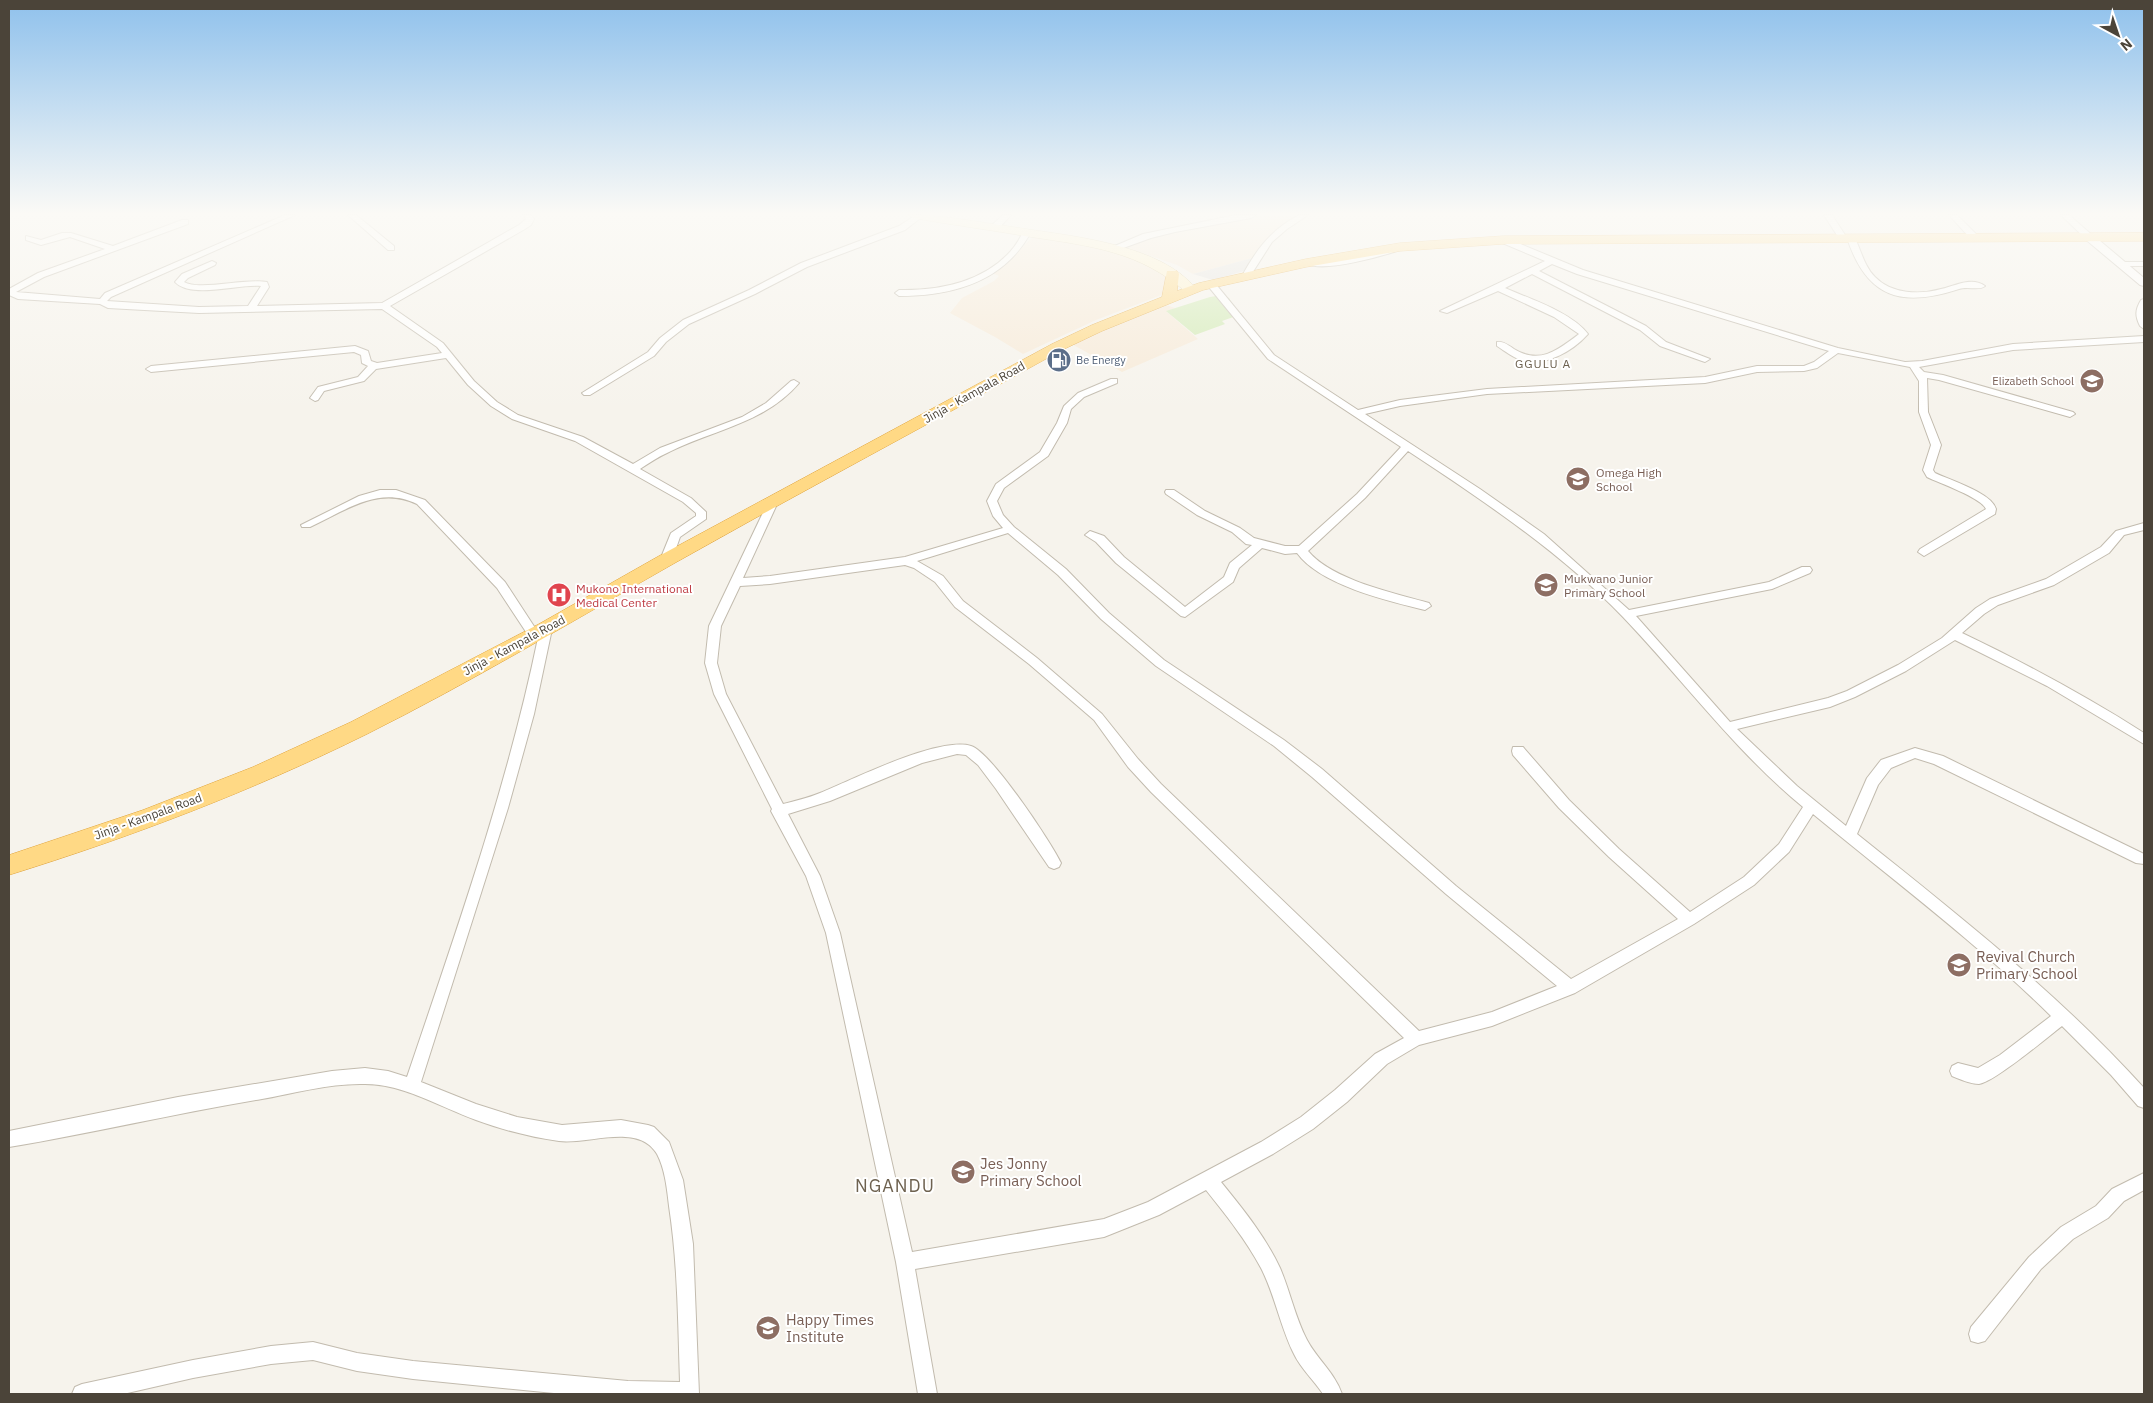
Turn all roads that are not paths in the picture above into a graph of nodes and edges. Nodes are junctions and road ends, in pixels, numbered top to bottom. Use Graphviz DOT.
graph roads {
  1 [pos="30,280"];
  2 [pos="141,280"];
  3 [pos="181,280"];
  4 [pos="429,280"];
  5 [pos="772,280"];
  6 [pos="968,280"];
  7 [pos="1194,280"];
  8 [pos="1209,280"];
  9 [pos="1513,280"];
  10 [pos="1551,280"];
  11 [pos="1608,280"];
  12 [pos="1873,280"];
  13 [pos="1197,282"];
  14 [pos="1981,286"];
  15 [pos="1498,288"];
  16 [pos="899,293"];
  17 [pos="11,295"];
  18 [pos="102,302"];
  19 [pos="2144,302"];
  20 [pos="384,306"];
  21 [pos="251,309"];
  22 [pos="1444,311"];
  23 [pos="2144,326"];
  24 [pos="2144,339"];
  25 [pos="1500,344"];
  26 [pos="1836,350"];
  27 [pos="449,355"];
  28 [pos="1705,360"];
  29 [pos="1912,364"];
  30 [pos="374,366"];
  31 [pos="150,369"];
  32 [pos="1922,375"];
  33 [pos="1114,380"];
  34 [pos="794,383"];
  35 [pos="587,393"];
  36 [pos="315,398"];
  37 [pos="1358,414"];
  38 [pos="2070,414"];
  39 [pos="1408,445"];
  40 [pos="634,468"];
  41 [pos="1170,492"];
  42 [pos="773,502"];
  43 [pos="306,525"];
  44 [pos="2144,526"];
  45 [pos="1010,528"];
  46 [pos="1090,535"];
  47 [pos="1260,544"];
  48 [pos="1302,549"];
  49 [pos="1924,552"];
  50 [pos="666,560"];
  51 [pos="905,561"];
  52 [pos="1806,570"];
  53 [pos="736,582"];
  54 [pos="1425,606"];
  55 [pos="1627,614"];
  56 [pos="540,632"];
  57 [pos="1954,634"];
  58 [pos="1727,728"];
  59 [pos="2144,739"];
  60 [pos="1518,751"];
  61 [pos="1811,806"];
  62 [pos="778,811"];
  63 [pos="1849,836"];
  64 [pos="2141,859"];
  65 [pos="1054,863"];
  66 [pos="9,864"];
  67 [pos="1689,920"];
  68 [pos="1570,988"];
  69 [pos="2062,1016"];
  70 [pos="1416,1039"];
  71 [pos="2117,1070"];
  72 [pos="1958,1071"];
  73 [pos="2144,1085"];
  74 [pos="412,1086"];
  75 [pos="2144,1100"];
  76 [pos="9,1139"];
  77 [pos="1208,1179"];
  78 [pos="2144,1181"];
  79 [pos="906,1262"];
  80 [pos="1978,1334"];
  81 [pos="690,1393"];
  82 [pos="82,1394"];
  83 [pos="927,1394"];
  84 [pos="1333,1394"];
  1 -- 17 [label="street"];
  2 -- 18 [label="street"];
  3 -- 21 [label="street"];
  4 -- 20 [label="street"];
  5 -- 35 [label="street"];
  6 -- 16 [label="street"];
  7 -- 13 [label="main road"];
  8 -- 13 [label="highway, Jinja - Kampala Road"];
  9 -- 15 [label="street"];
  10 -- 28 [label="street"];
  11 -- 26 [label="street"];
  12 -- 14 [label="street"];
  13 -- 37 [label="street"];
  13 -- 42 [label="highway, Jinja - Kampala Road"];
  15 -- 22 [label="street"];
  15 -- 25 [label="street"];
  17 -- 18 [label="street"];
  18 -- 21 [label="street"];
  19 -- 23 [label="street"];
  20 -- 21 [label="street"];
  20 -- 27 [label="street"];
  24 -- 29 [label="street"];
  26 -- 29 [label="street"];
  26 -- 37 [label="street"];
  27 -- 30 [label="street"];
  27 -- 40 [label="street"];
  29 -- 32 [label="street"];
  30 -- 31 [label="street"];
  30 -- 36 [label="street"];
  32 -- 38 [label="street"];
  32 -- 49 [label="street"];
  33 -- 45 [label="street"];
  34 -- 40 [label="street"];
  37 -- 39 [label="street"];
  39 -- 48 [label="street"];
  39 -- 55 [label="street"];
  40 -- 50 [label="street"];
  41 -- 47 [label="street"];
  42 -- 50 [label="highway, Jinja - Kampala Road"];
  42 -- 53 [label="street"];
  43 -- 56 [label="street"];
  44 -- 57 [label="street"];
  45 -- 51 [label="street"];
  45 -- 68 [label="street"];
  46 -- 47 [label="street"];
  47 -- 48 [label="street"];
  48 -- 54 [label="street"];
  50 -- 56 [label="highway, Jinja - Kampala Road"];
  51 -- 53 [label="street"];
  51 -- 70 [label="street"];
  52 -- 55 [label="street"];
  53 -- 62 [label="street"];
  55 -- 58 [label="street"];
  56 -- 66 [label="highway, Jinja - Kampala Road"];
  56 -- 74 [label="street"];
  57 -- 58 [label="street"];
  57 -- 59 [label="street"];
  58 -- 61 [label="street"];
  60 -- 67 [label="street"];
  61 -- 63 [label="street"];
  61 -- 67 [label="street"];
  62 -- 65 [label="street"];
  62 -- 79 [label="street"];
  63 -- 64 [label="street"];
  63 -- 69 [label="street"];
  67 -- 68 [label="street"];
  68 -- 70 [label="street"];
  69 -- 71 [label="street"];
  69 -- 72 [label="street"];
  70 -- 77 [label="street"];
  71 -- 73 [label="street"];
  71 -- 75 [label="street"];
  74 -- 76 [label="street"];
  74 -- 81 [label="street"];
  77 -- 79 [label="street"];
  77 -- 84 [label="street"];
  78 -- 80 [label="street"];
  79 -- 83 [label="street"];
  81 -- 82 [label="street"];
}
